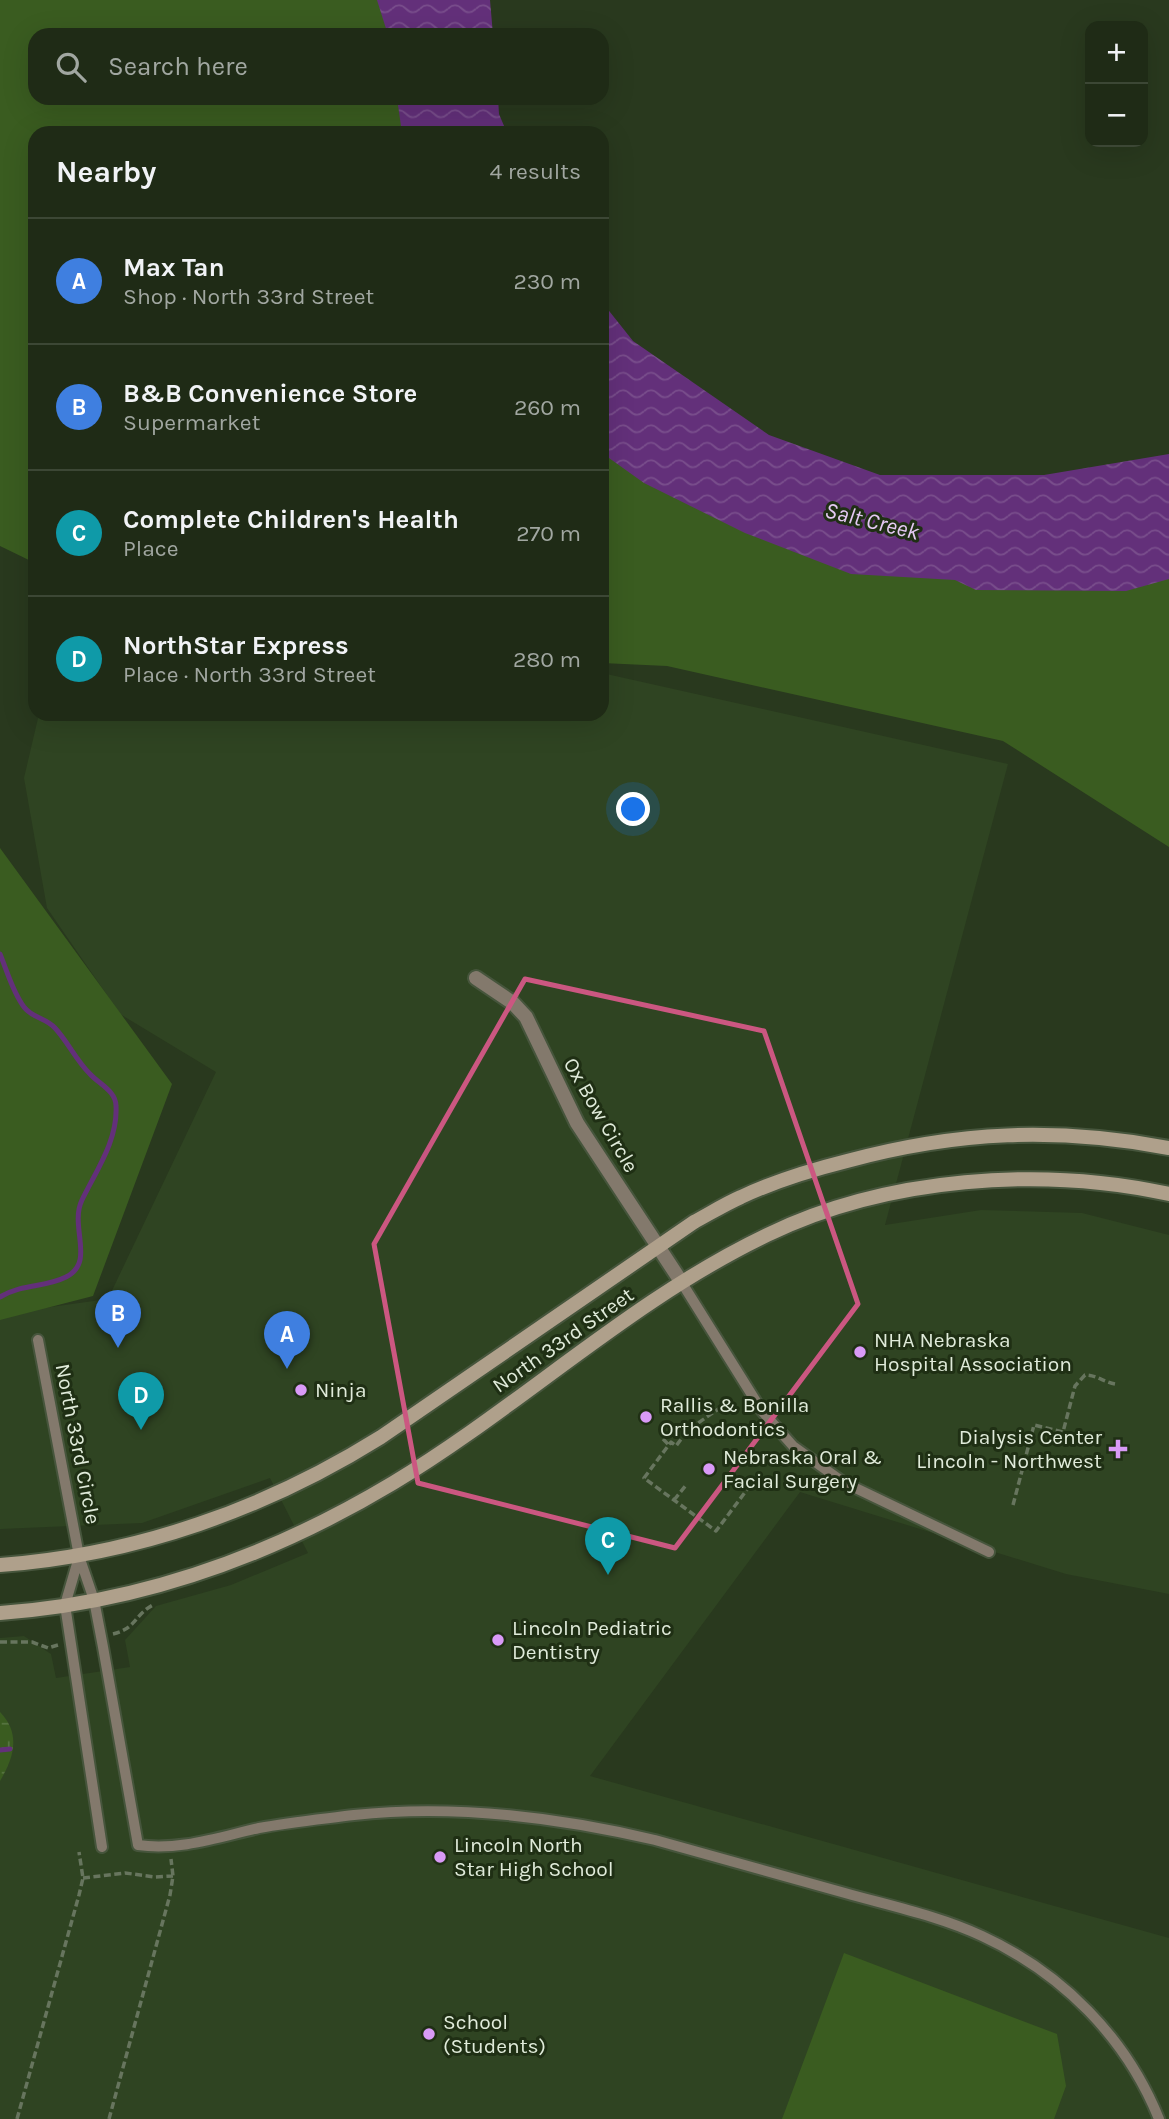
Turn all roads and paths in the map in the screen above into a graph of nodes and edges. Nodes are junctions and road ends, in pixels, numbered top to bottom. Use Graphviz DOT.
graph roads {
  1 [pos="476,978"];
  2 [pos="1169,1148"];
  3 [pos="1169,1194"];
  4 [pos="657,1245"];
  5 [pos="682,1283"];
  6 [pos="38,1340"];
  7 [pos="1115,1384"];
  8 [pos="730,1401"];
  9 [pos="1066,1422"];
  10 [pos="1072,1423"];
  11 [pos="663,1440"];
  12 [pos="669,1445"];
  13 [pos="755,1479"];
  14 [pos="687,1484"];
  15 [pos="674,1500"];
  16 [pos="1013,1505"];
  17 [pos="989,1552"];
  18 [pos="79,1556"];
  19 [pos="0,1565"];
  20 [pos="94,1600"];
  21 [pos="154,1604"];
  22 [pos="65,1605"];
  23 [pos="0,1613"];
  24 [pos="101,1636"];
  25 [pos="0,1642"];
  26 [pos="71,1642"];
  27 [pos="102,1847"];
  28 [pos="168,1847"];
  29 [pos="79,1852"];
  30 [pos="173,1876"];
  31 [pos="83,1878"];
  32 [pos="17,2119"];
  33 [pos="109,2119"];
  34 [pos="1159,2119"];
  1 -- 4 [label="street, Ox Bow Circle"];
  2 -- 4 [label="main road, North 33rd Street"];
  3 -- 5 [label="main road, North 33rd Street"];
  4 -- 5 [label="street, Ox Bow Circle"];
  4 -- 18 [label="main road, North 33rd Street"];
  5 -- 17 [label="lane"];
  5 -- 20 [label="main road, North 33rd Street"];
  6 -- 18 [label="lane, North 33rd Circle"];
  7 -- 9 [label="path"];
  8 -- 12 [label="path"];
  9 -- 10 [label="path"];
  9 -- 16 [label="path"];
  11 -- 12 [label="path"];
  12 -- 15 [label="path"];
  13 -- 15 [label="path"];
  14 -- 15 [label="path"];
  18 -- 19 [label="main road, North 33rd Street"];
  18 -- 20 [label="lane, North 33rd Circle"];
  18 -- 22 [label="lane, North 33rd Circle"];
  20 -- 22 [label="main road, North 33rd Street"];
  20 -- 24 [label="lane, North 33rd Circle"];
  21 -- 24 [label="path"];
  22 -- 23 [label="main road, North 33rd Street"];
  22 -- 26 [label="lane"];
  24 -- 28 [label="lane, North 33rd Circle"];
  25 -- 26 [label="path"];
  26 -- 27 [label="lane"];
  28 -- 30 [label="path"];
  28 -- 34 [label="lane"];
  29 -- 31 [label="path"];
  30 -- 31 [label="path"];
  30 -- 33 [label="path"];
  31 -- 32 [label="path"];
}
